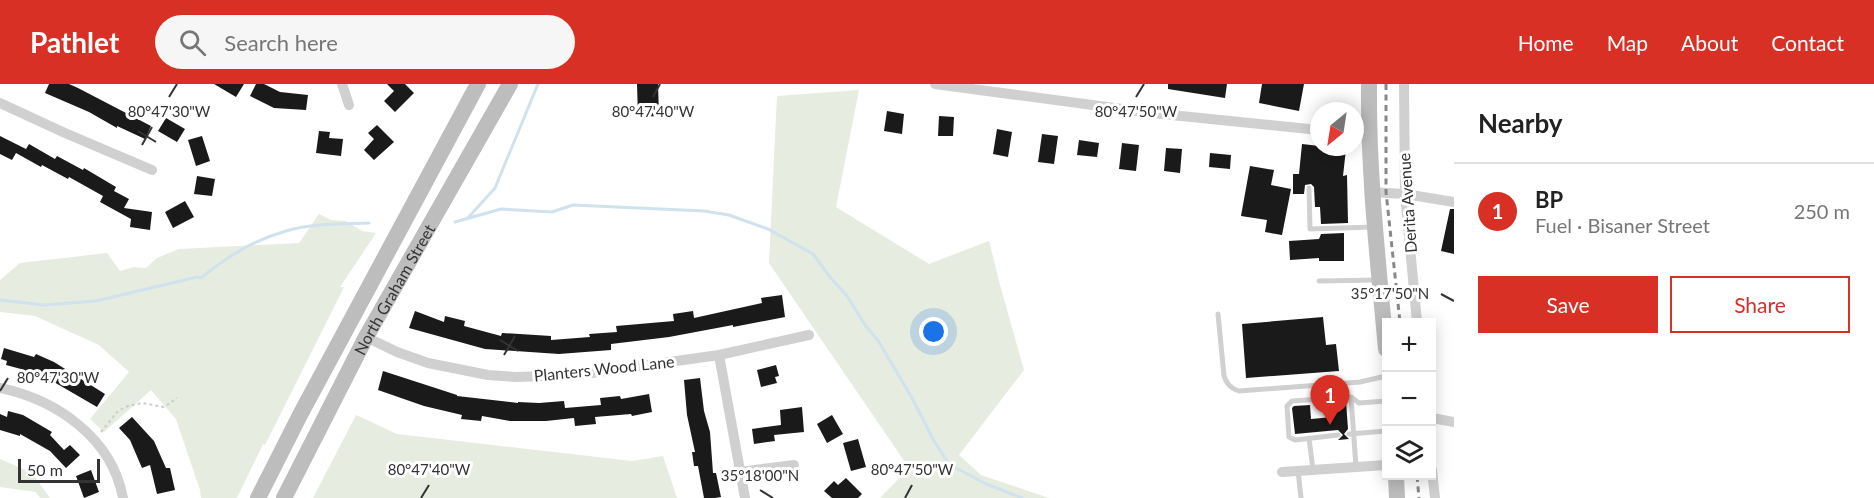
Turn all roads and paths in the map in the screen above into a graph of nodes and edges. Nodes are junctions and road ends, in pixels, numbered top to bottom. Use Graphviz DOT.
graph roads {
  1 [pos="342,84"];
  2 [pos="478,84"];
  3 [pos="510,84"];
  4 [pos="935,84"];
  5 [pos="1369,84"];
  6 [pos="1404,84"];
  7 [pos="0,103"];
  8 [pos="349,105"];
  9 [pos="1364,120"];
  10 [pos="1310,129"];
  11 [pos="1364,147"];
  12 [pos="152,170"];
  13 [pos="1309,188"];
  14 [pos="1371,192"];
  15 [pos="1405,194"];
  16 [pos="1454,202"];
  17 [pos="1374,227"];
  18 [pos="1380,280"];
  19 [pos="1319,281"];
  20 [pos="1218,314"];
  21 [pos="1383,318"];
  22 [pos="1417,318"];
  23 [pos="809,335"];
  24 [pos="366,337"];
  25 [pos="719,355"];
  26 [pos="1382,377"];
  27 [pos="0,388"];
  28 [pos="1351,397"];
  29 [pos="177,398"];
  30 [pos="1382,401"];
  31 [pos="1436,419"];
  32 [pos="1454,422"];
  33 [pos="1382,431"];
  34 [pos="1351,434"];
  35 [pos="1338,435"];
  36 [pos="1309,438"];
  37 [pos="95,440"];
  38 [pos="794,465"];
  39 [pos="1382,465"];
  40 [pos="1356,467"];
  41 [pos="1313,470"];
  42 [pos="1298,471"];
  43 [pos="740,472"];
  44 [pos="1282,472"];
  45 [pos="1396,480"];
  46 [pos="1432,480"];
  47 [pos="123,498"];
  48 [pos="258,498"];
  49 [pos="284,498"];
  50 [pos="745,498"];
  51 [pos="1301,498"];
  52 [pos="1397,498"];
  53 [pos="1435,498"];
  1 -- 8 [label="street"];
  2 -- 48 [label="main road, North Graham Street"];
  3 -- 24 [label="main road, North Graham Street"];
  4 -- 10 [label="street"];
  5 -- 9 [label="main road"];
  6 -- 15 [label="street, Derita Avenue"];
  7 -- 12 [label="street"];
  11 -- 14 [label="main road"];
  13 -- 17 [label="lane"];
  14 -- 15 [label="street"];
  14 -- 17 [label="main road"];
  15 -- 16 [label="street"];
  15 -- 22 [label="street, Derita Avenue"];
  17 -- 18 [label="main road"];
  18 -- 19 [label="lane"];
  18 -- 21 [label="main road"];
  20 -- 26 [label="lane"];
  23 -- 25 [label="street, Planters Wood Lane"];
  24 -- 25 [label="street, Planters Wood Lane"];
  24 -- 49 [label="main road, North Graham Street"];
  25 -- 43 [label="street"];
  27 -- 37 [label="street"];
  28 -- 30 [label="lane"];
  28 -- 34 [label="lane"];
  28 -- 36 [label="lane"];
  29 -- 37 [label="path"];
  31 -- 32 [label="street"];
  33 -- 34 [label="lane"];
  34 -- 40 [label="lane"];
  35 -- 36 [label="lane"];
  36 -- 41 [label="lane"];
  37 -- 47 [label="street"];
  38 -- 43 [label="street"];
  39 -- 40 [label="street"];
  40 -- 41 [label="street"];
  41 -- 42 [label="street"];
  42 -- 44 [label="street"];
  42 -- 51 [label="lane"];
  43 -- 50 [label="street"];
  45 -- 52 [label="main road"];
  46 -- 53 [label="street"];
}
